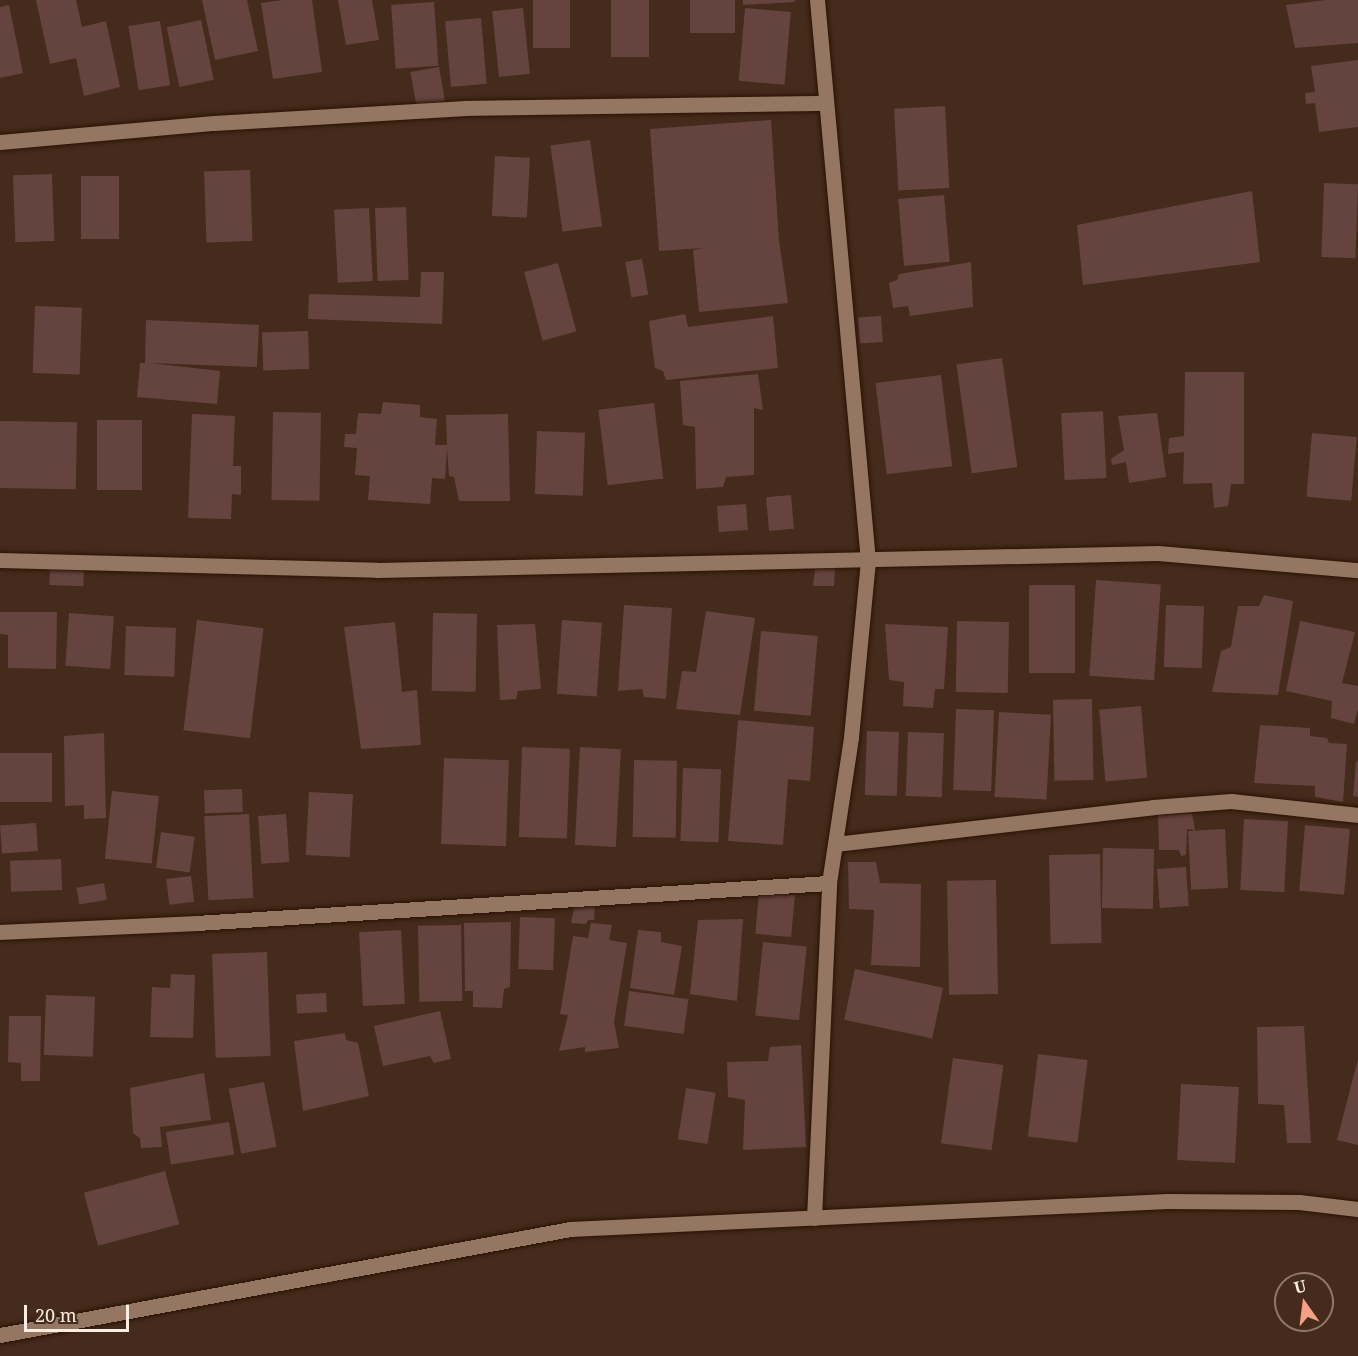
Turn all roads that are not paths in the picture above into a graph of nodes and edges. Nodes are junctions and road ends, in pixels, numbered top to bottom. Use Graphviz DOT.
graph roads {
  1 [pos="817,0"];
  2 [pos="825,103"];
  3 [pos="0,142"];
  4 [pos="0,560"];
  5 [pos="868,561"];
  6 [pos="1358,570"];
  7 [pos="1358,814"];
  8 [pos="835,844"];
  9 [pos="829,883"];
  10 [pos="0,932"];
  11 [pos="1358,1209"];
  12 [pos="814,1218"];
  13 [pos="0,1335"];
  1 -- 2 [label="street"];
  2 -- 3 [label="street"];
  2 -- 5 [label="street"];
  4 -- 5 [label="street"];
  5 -- 6 [label="street"];
  5 -- 8 [label="street"];
  7 -- 8 [label="street"];
  8 -- 9 [label="street"];
  9 -- 10 [label="street"];
  9 -- 12 [label="street"];
  11 -- 12 [label="street"];
  12 -- 13 [label="street"];
}
